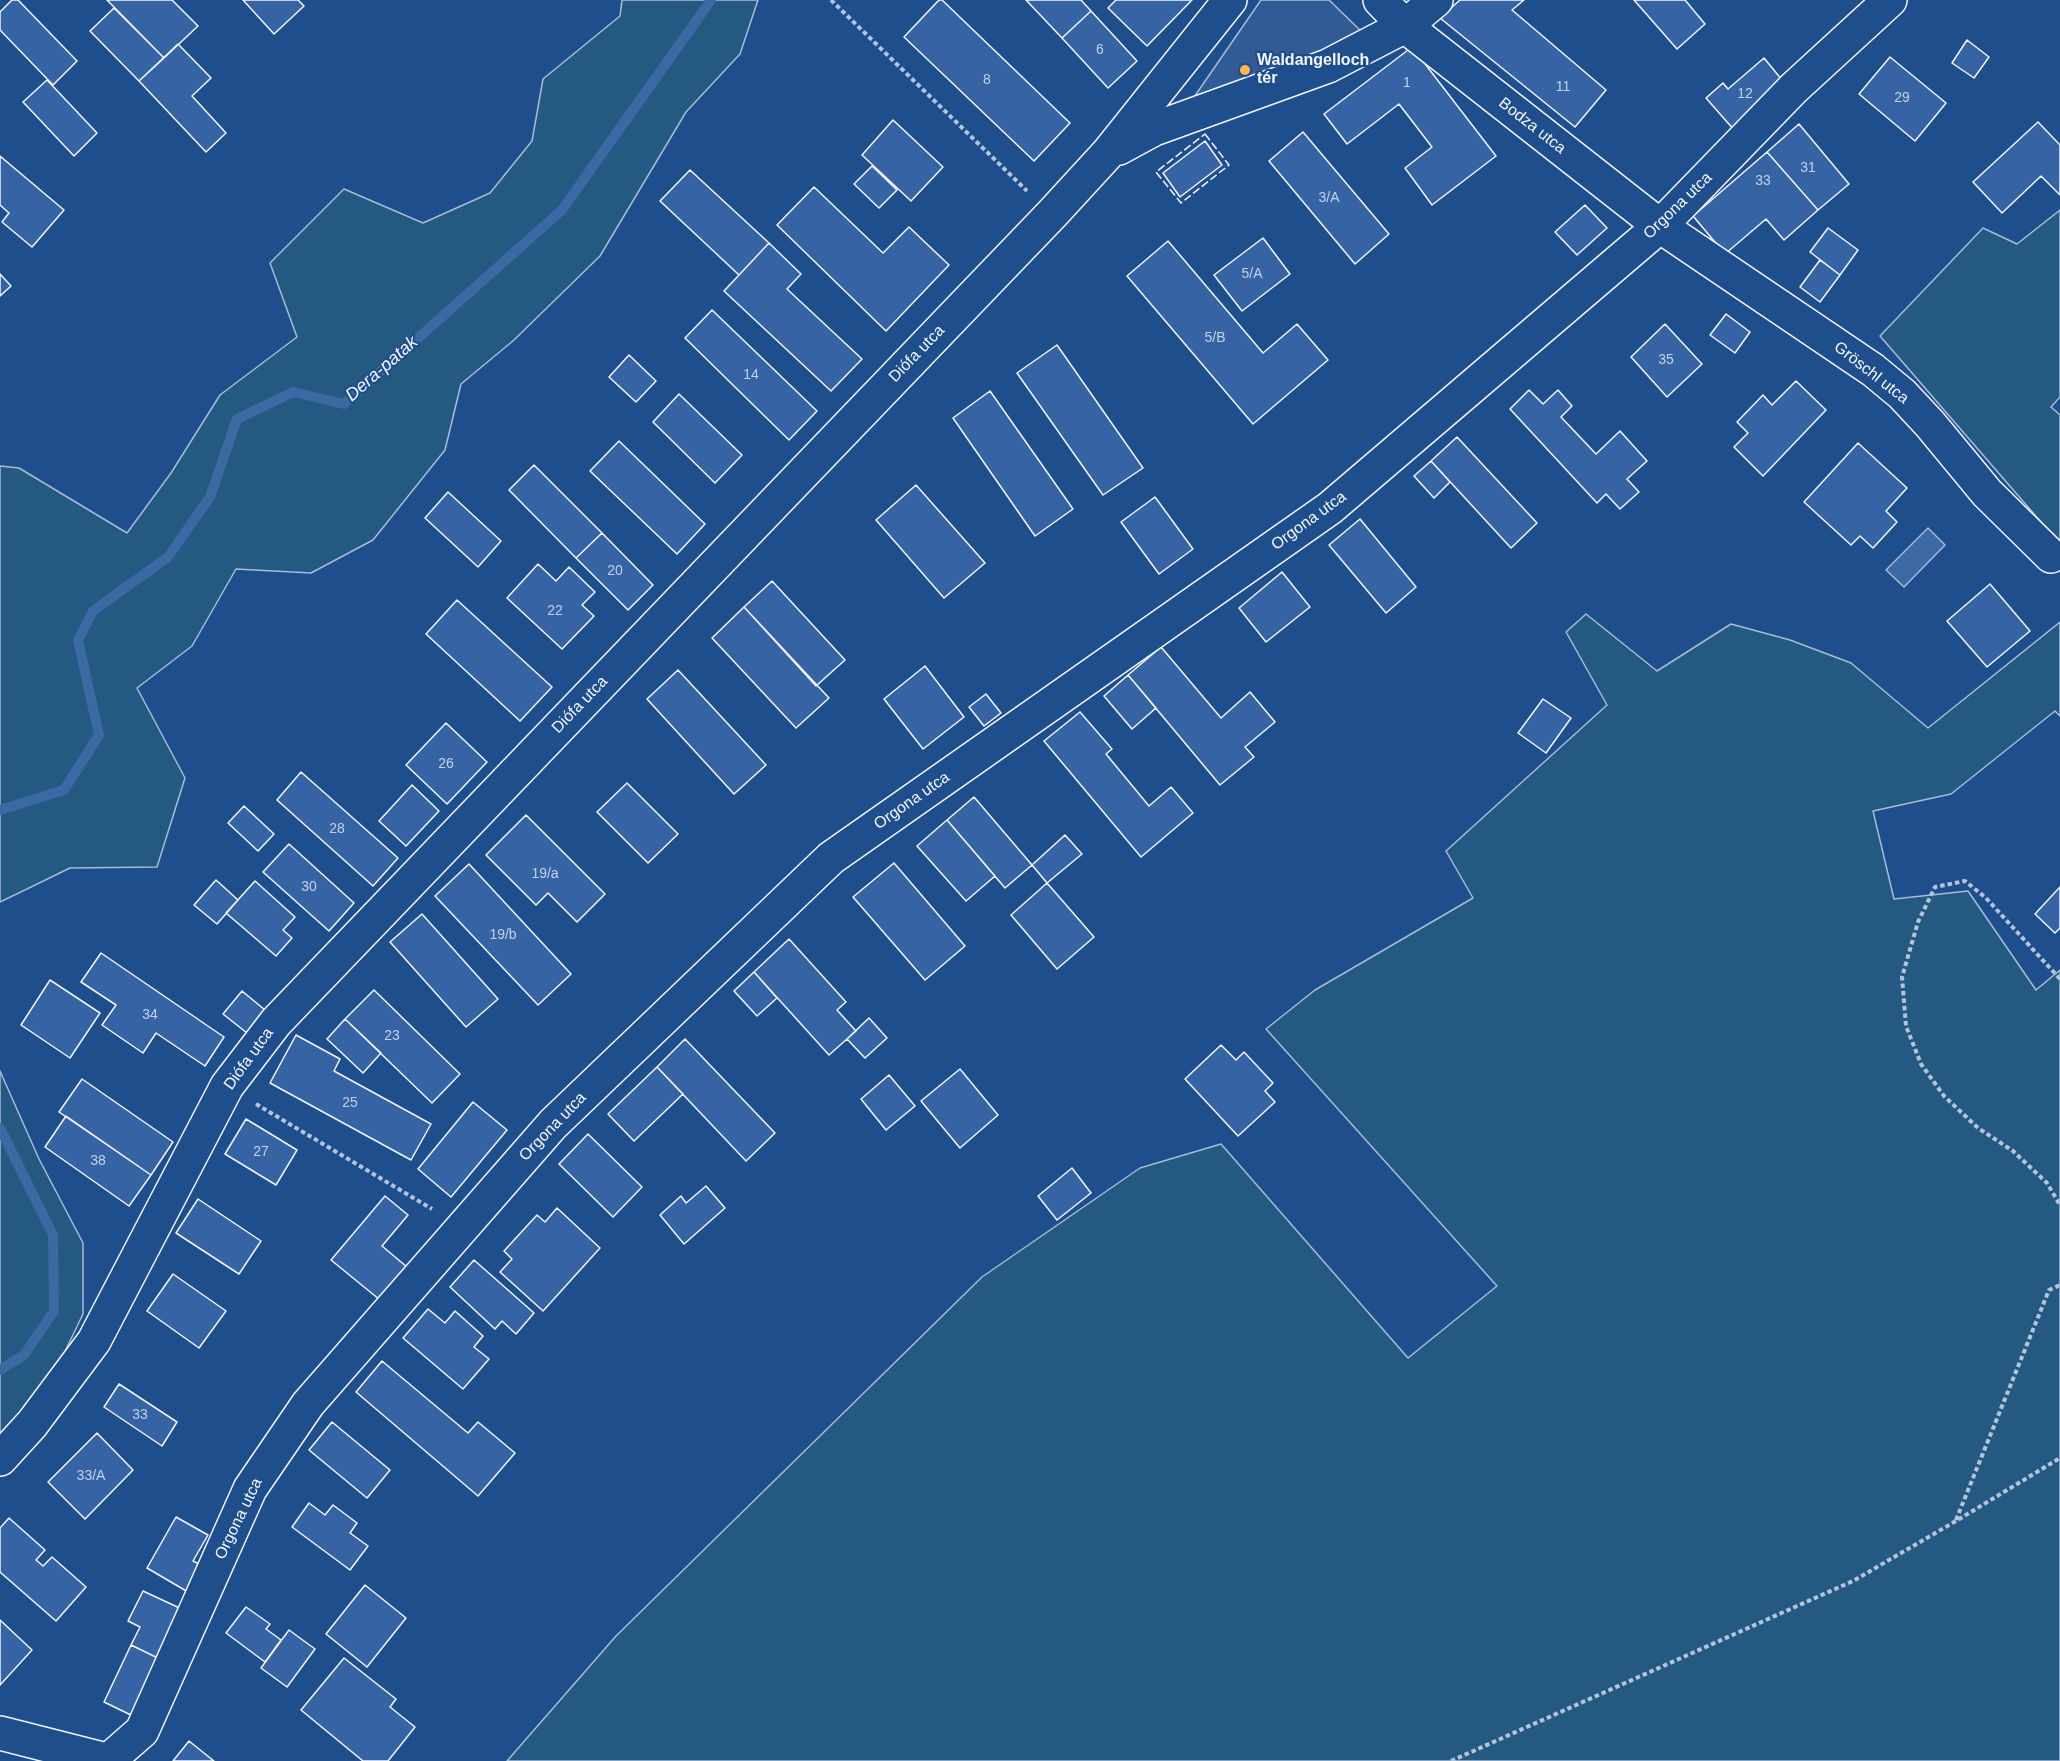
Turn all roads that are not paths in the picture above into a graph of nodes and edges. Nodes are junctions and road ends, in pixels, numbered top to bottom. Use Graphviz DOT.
graph roads {
  1 [pos="1230,0"];
  2 [pos="1380,0"];
  3 [pos="1436,0"];
  4 [pos="1890,0"];
  5 [pos="1405,26"];
  6 [pos="1108,153"];
  7 [pos="1660,226"];
  8 [pos="2050,556"];
  9 [pos="0,1459"];
  10 [pos="0,1733"];
  11 [pos="109,1761"];
  1 -- 6 [label="street, Diófa utca"];
  2 -- 5 [label="street"];
  3 -- 5 [label="street"];
  4 -- 7 [label="street, Orgona utca"];
  5 -- 6 [label="street"];
  5 -- 7 [label="street, Bodza utca"];
  6 -- 9 [label="street, Diófa utca"];
  7 -- 8 [label="street, Gröschl utca"];
  7 -- 11 [label="street, Orgona utca"];
  10 -- 11 [label="street"];
}
